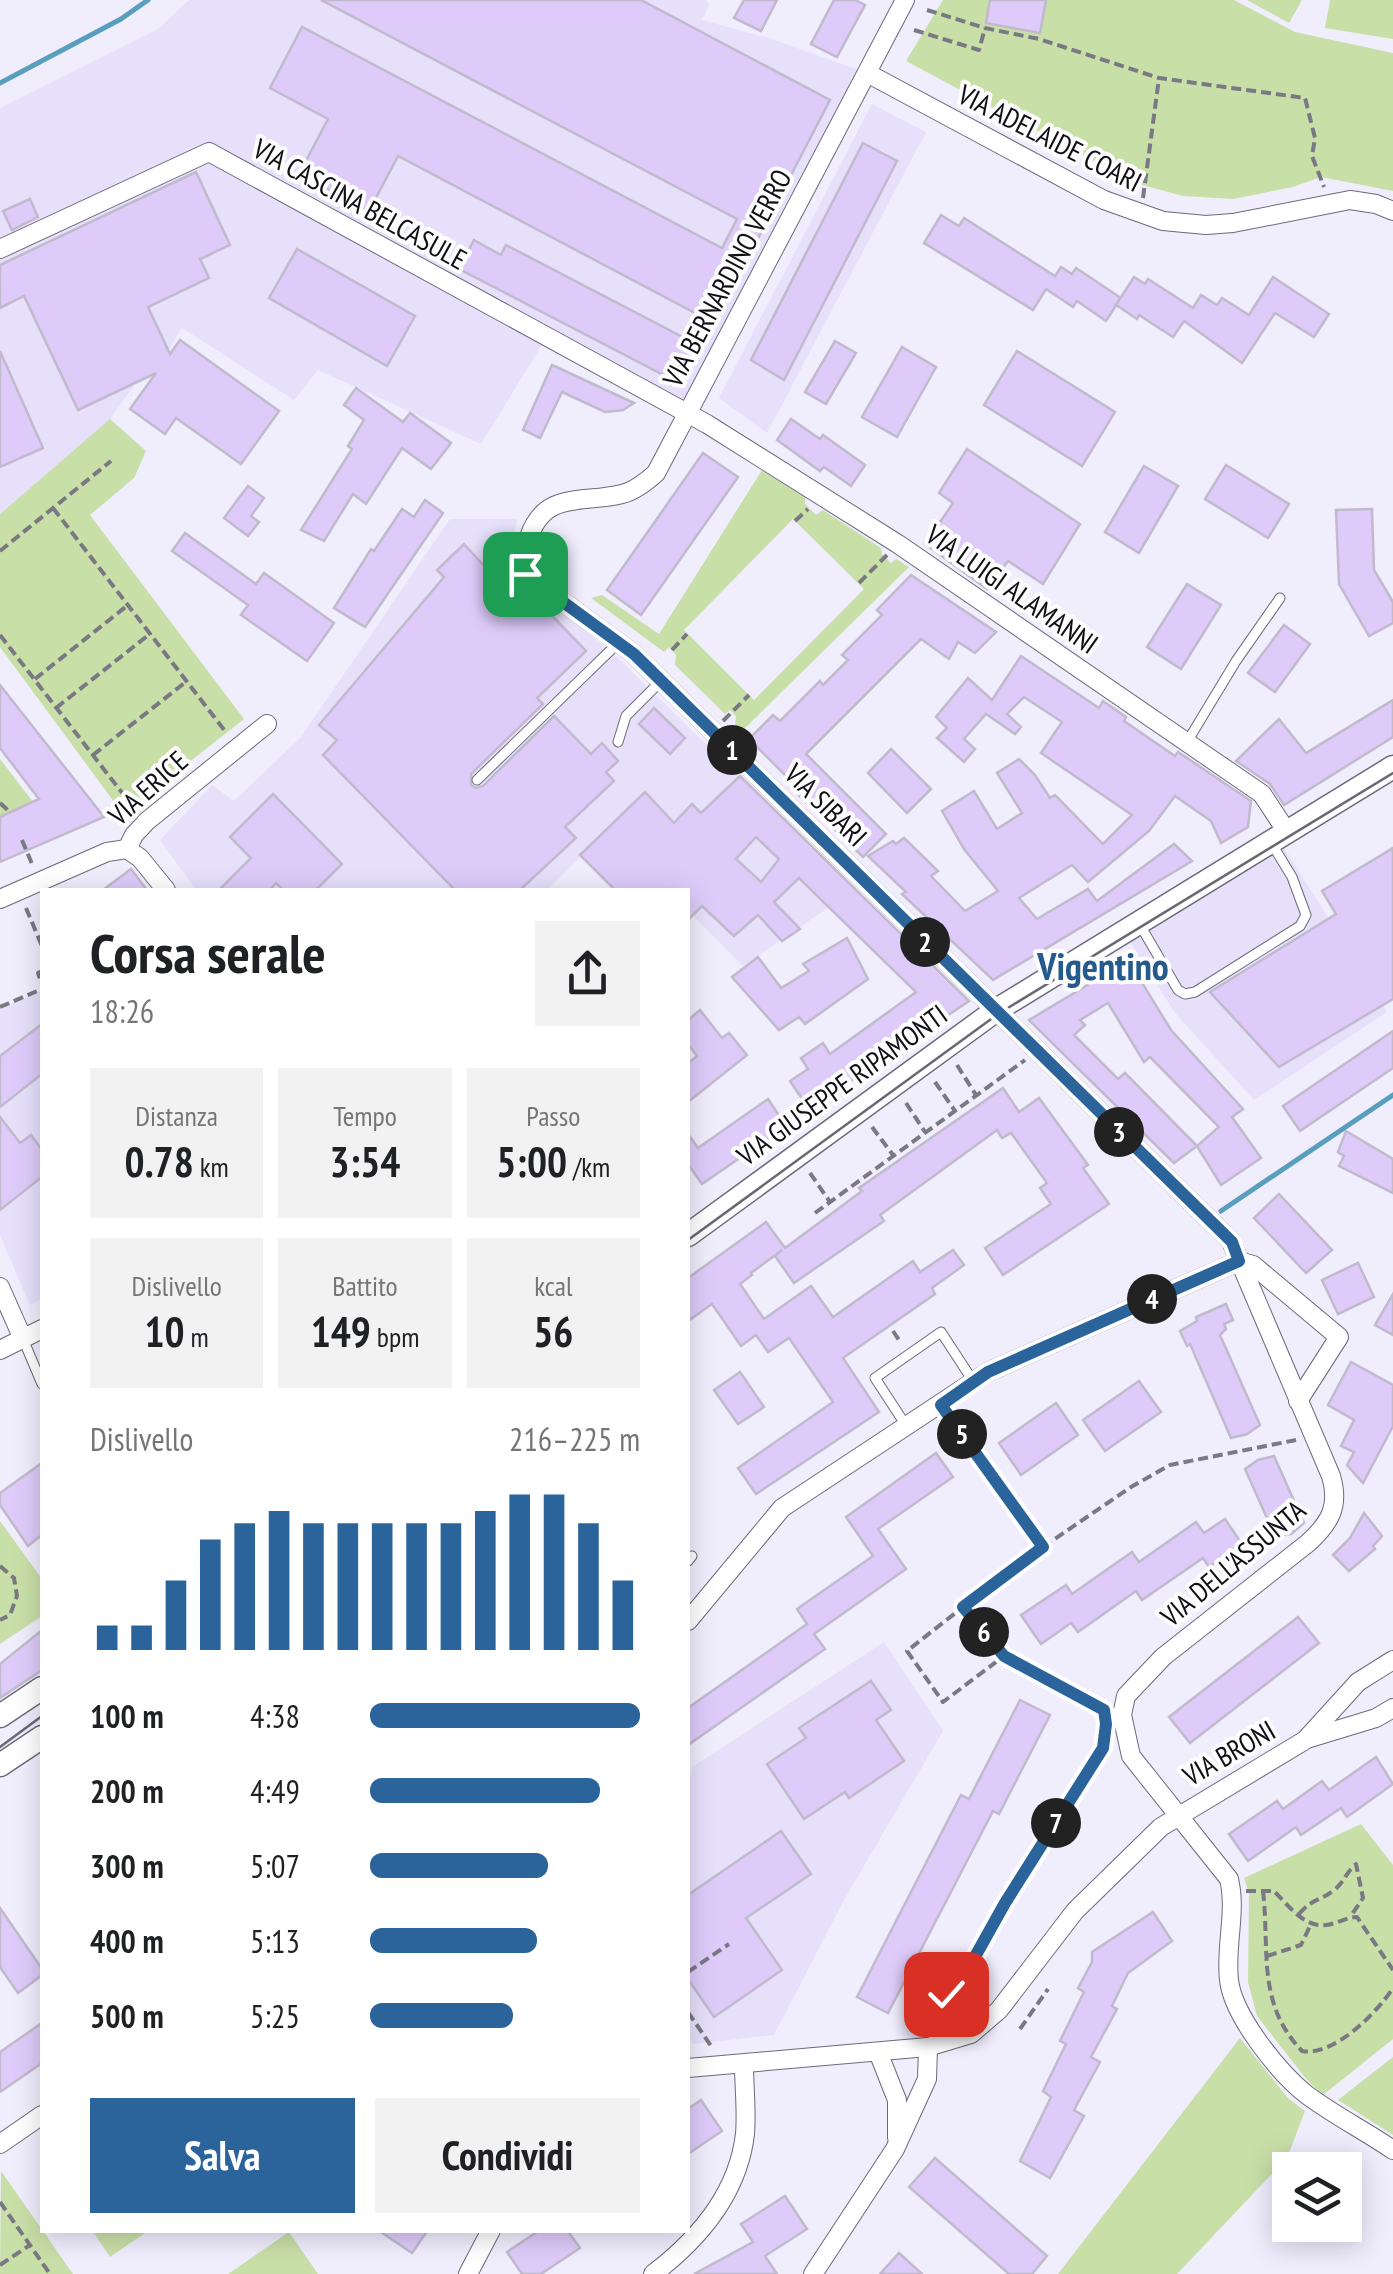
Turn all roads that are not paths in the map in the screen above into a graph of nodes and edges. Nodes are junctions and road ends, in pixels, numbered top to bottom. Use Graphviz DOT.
graph roads {
  1 [pos="905,0"];
  2 [pos="866,73"];
  3 [pos="1393,211"];
  4 [pos="0,249"];
  5 [pos="688,413"];
  6 [pos="542,512"];
  7 [pos="1280,598"];
  8 [pos="618,643"];
  9 [pos="662,681"];
  10 [pos="266,724"];
  11 [pos="618,742"];
  12 [pos="1186,742"];
  13 [pos="1393,768"];
  14 [pos="477,780"];
  15 [pos="1279,837"];
  16 [pos="127,850"];
  17 [pos="164,888"];
  18 [pos="0,899"];
  19 [pos="1139,923"];
  20 [pos="995,1012"];
  21 [pos="690,1234"];
  22 [pos="1239,1261"];
  23 [pos="0,1286"];
  24 [pos="40,1330"];
  25 [pos="23,1339"];
  26 [pos="0,1350"];
  27 [pos="40,1379"];
  28 [pos="974,1384"];
  29 [pos="1298,1402"];
  30 [pos="907,1427"];
  31 [pos="690,1620"];
  32 [pos="1393,1660"];
  33 [pos="36,1698"];
  34 [pos="1393,1708"];
  35 [pos="0,1716"];
  36 [pos="40,1737"];
  37 [pos="1307,1739"];
  38 [pos="0,1766"];
  39 [pos="1178,1814"];
  40 [pos="928,2047"];
  41 [pos="878,2052"];
  42 [pos="744,2064"];
  43 [pos="690,2068"];
  44 [pos="40,2116"];
  45 [pos="0,2144"];
  46 [pos="897,2145"];
  47 [pos="1393,2150"];
  48 [pos="489,2233"];
  49 [pos="468,2274"];
  50 [pos="652,2274"];
  51 [pos="812,2274"];
  1 -- 2 [label="street, VIA BERNARDINO VERRO"];
  2 -- 3 [label="street, VIA ADELAIDE COARI"];
  2 -- 5 [label="street, VIA BERNARDINO VERRO"];
  4 -- 5 [label="street, VIA CASCINA BELCASULE"];
  5 -- 6 [label="street, VIA BERNARDINO VERRO"];
  5 -- 12 [label="street, VIA LUIGI ALAMANNI"];
  6 -- 8 [label="street, VIA SIBARI"];
  7 -- 12 [label="lane"];
  8 -- 9 [label="street, VIA SIBARI"];
  8 -- 14 [label="lane"];
  9 -- 11 [label="lane"];
  9 -- 20 [label="street, VIA SIBARI"];
  10 -- 16 [label="street, VIA ERICE"];
  12 -- 15 [label="street, VIA LUIGI ALAMANNI"];
  13 -- 15 [label="street, VIA GIUSEPPE RIPAMONTI"];
  15 -- 19 [label="street, VIA GIUSEPPE RIPAMONTI"];
  15 -- 19 [label="lane"];
  16 -- 17 [label="street"];
  16 -- 18 [label="street, VIA ERICE"];
  19 -- 20 [label="street, VIA GIUSEPPE RIPAMONTI"];
  20 -- 21 [label="street, VIA GIUSEPPE RIPAMONTI"];
  20 -- 22 [label="street, VIA DELL'ASSUNTA"];
  22 -- 28 [label="street"];
  22 -- 29 [label="street, VIA DELL'ASSUNTA"];
  22 -- 29 [label="street"];
  23 -- 25 [label="street"];
  24 -- 25 [label="street"];
  25 -- 26 [label="street"];
  25 -- 27 [label="lane"];
  28 -- 30 [label="street"];
  28 -- 30 [label="lane"];
  29 -- 39 [label="street, VIA DELL'ASSUNTA"];
  30 -- 31 [label="street"];
  32 -- 37 [label="street, VIA BRONI"];
  33 -- 35 [label="street"];
  34 -- 37 [label="street, VIA BRONI"];
  36 -- 38 [label="street"];
  37 -- 39 [label="street, VIA BRONI"];
  39 -- 40 [label="street, VIA BRONI"];
  39 -- 47 [label="street, VIA DELL'ASSUNTA"];
  40 -- 41 [label="street, VIA BRONI"];
  40 -- 46 [label="street"];
  41 -- 42 [label="street, VIA BRONI"];
  41 -- 46 [label="street"];
  42 -- 43 [label="street, VIA BRONI"];
  42 -- 50 [label="street"];
  44 -- 45 [label="street"];
  46 -- 51 [label="street"];
  48 -- 49 [label="street"];
}
